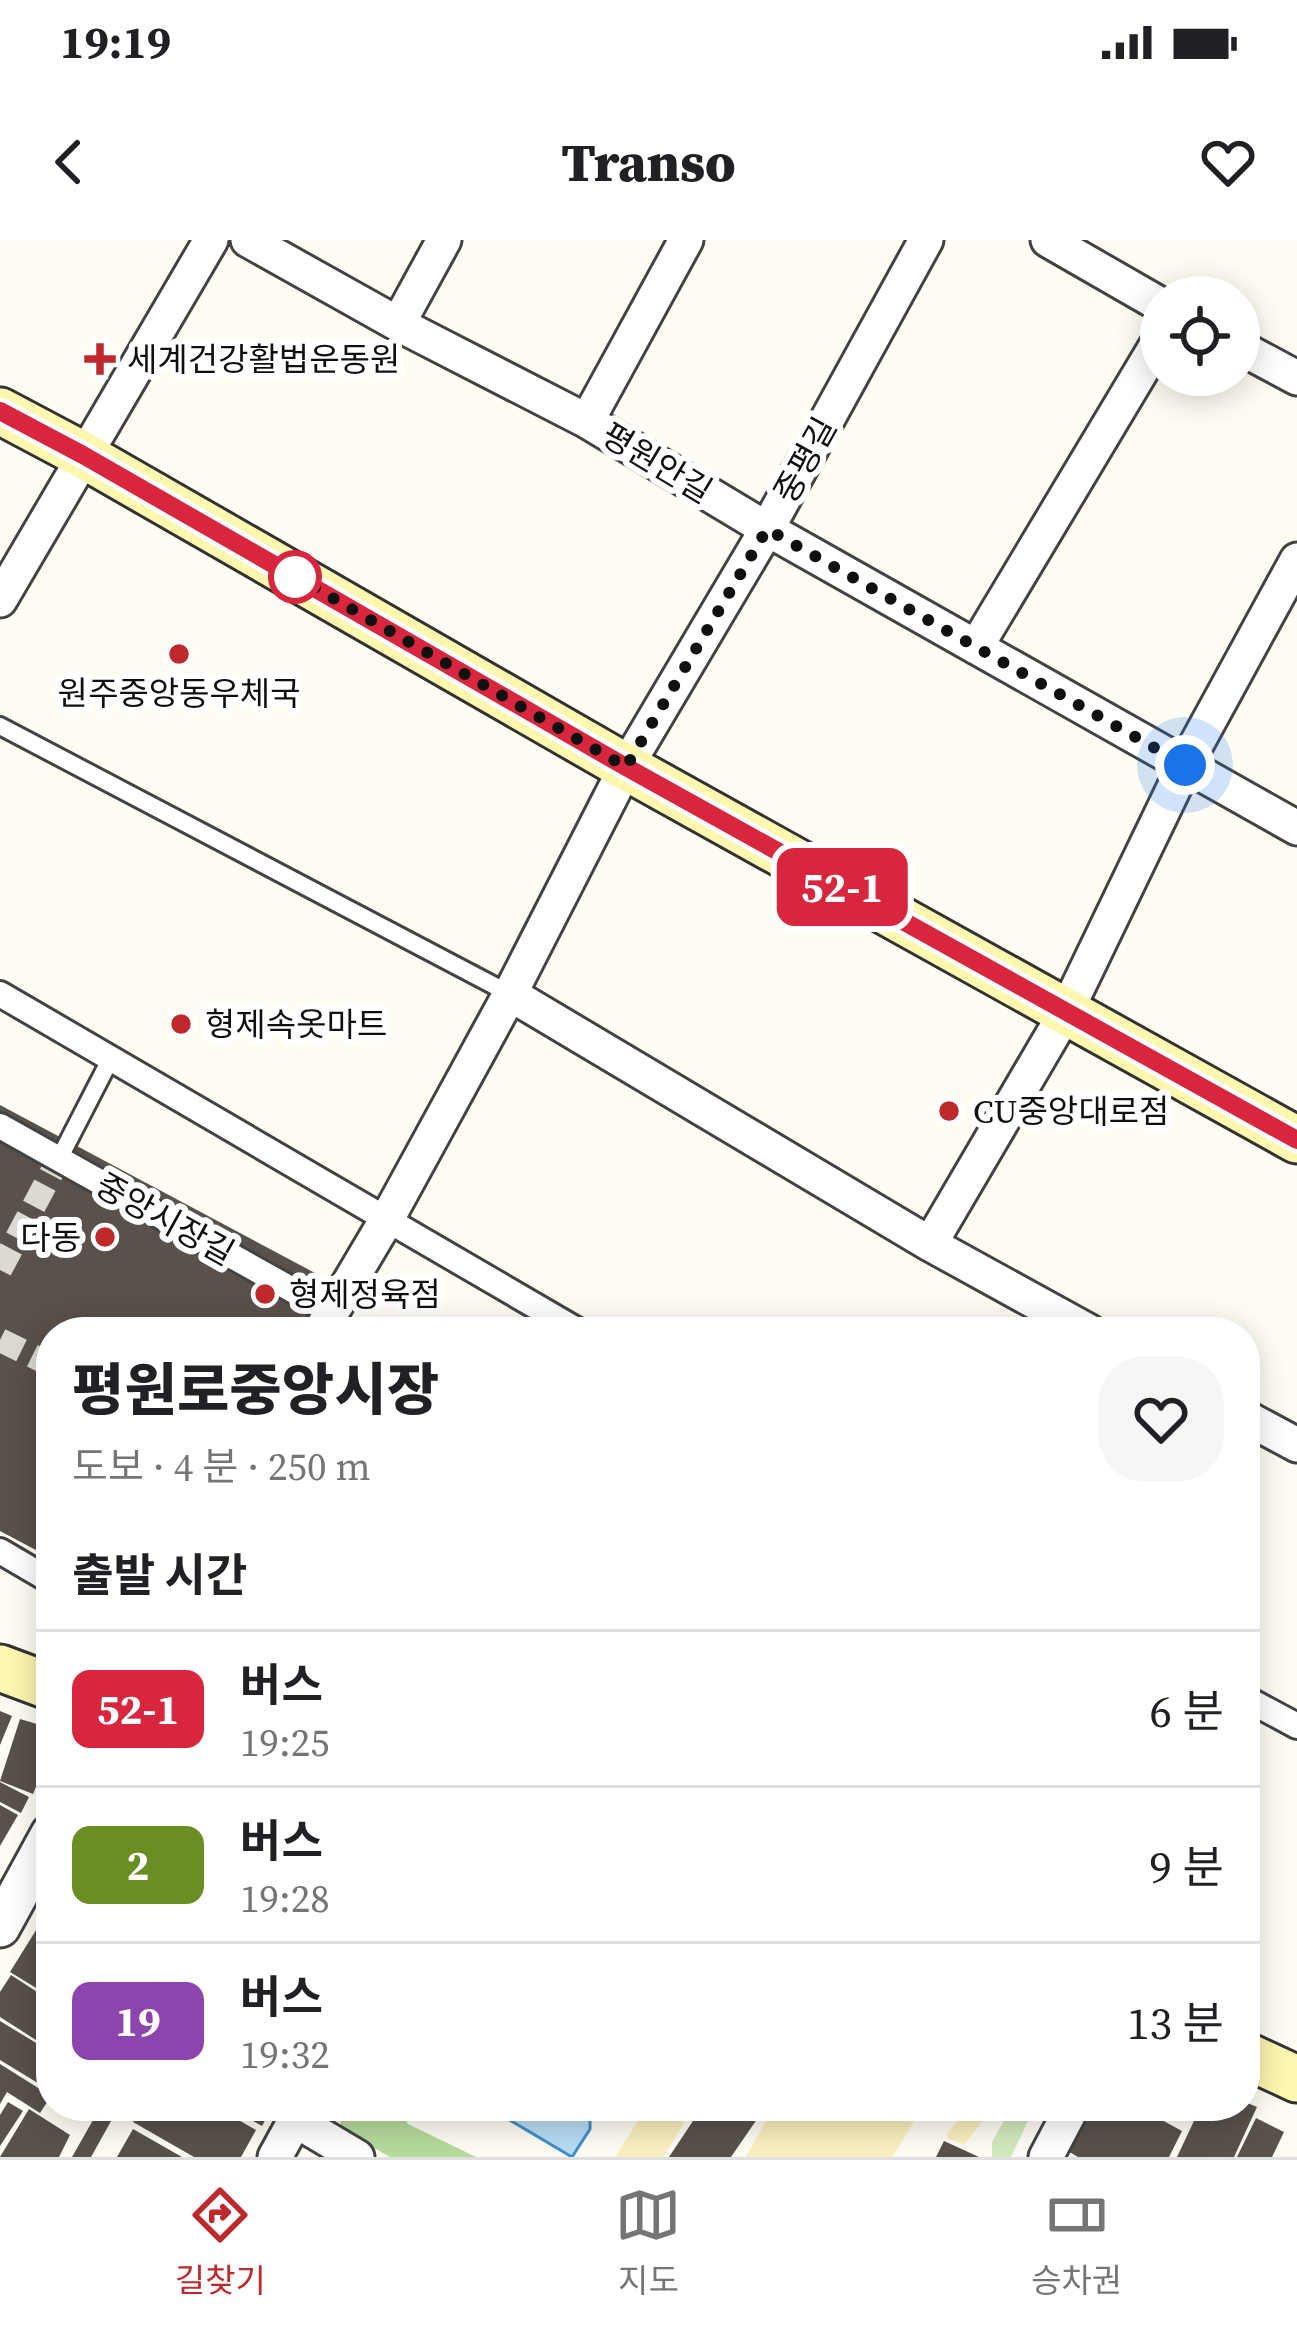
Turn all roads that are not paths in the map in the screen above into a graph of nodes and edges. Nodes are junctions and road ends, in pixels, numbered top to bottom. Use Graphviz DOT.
graph roads {
  1 [pos="211,240"];
  2 [pos="248,240"];
  3 [pos="444,240"];
  4 [pos="686,240"];
  5 [pos="926,240"];
  6 [pos="1048,240"];
  7 [pos="1140,293"];
  8 [pos="398,324"];
  9 [pos="1260,358"];
  10 [pos="1140,373"];
  11 [pos="1297,378"];
  12 [pos="0,411"];
  13 [pos="587,422"];
  14 [pos="83,455"];
  15 [pos="767,529"];
  16 [pos="1297,560"];
  17 [pos="0,600"];
  18 [pos="976,647"];
  19 [pos="0,726"];
  20 [pos="1185,765"];
  21 [pos="626,767"];
  22 [pos="1297,828"];
  23 [pos="0,994"];
  24 [pos="510,994"];
  25 [pos="1066,1012"];
  26 [pos="110,1060"];
  27 [pos="0,1126"];
  28 [pos="1297,1140"];
  29 [pos="56,1165"];
  30 [pos="387,1220"];
  31 [pos="930,1244"];
  32 [pos="316,1317"];
  33 [pos="328,1317"];
  34 [pos="554,1317"];
  35 [pos="1063,1317"];
  36 [pos="1260,1425"];
  37 [pos="1297,1445"];
  38 [pos="0,1551"];
  39 [pos="36,1572"];
  40 [pos="0,1668"];
  41 [pos="36,1682"];
  42 [pos="1260,1706"];
  43 [pos="1297,1726"];
  44 [pos="36,1861"];
  45 [pos="0,1927"];
  46 [pos="1260,2062"];
  47 [pos="1297,2079"];
  48 [pos="295,2121"];
  49 [pos="310,2121"];
  50 [pos="1065,2121"];
  51 [pos="275,2157"];
  52 [pos="357,2157"];
  53 [pos="1046,2157"];
  1 -- 14 [label="street"];
  2 -- 8 [label="street, 평원안길"];
  3 -- 8 [label="street"];
  4 -- 13 [label="street, 평원안길"];
  5 -- 15 [label="street, 중평길"];
  6 -- 7 [label="street"];
  8 -- 13 [label="street, 평원안길"];
  9 -- 11 [label="street"];
  10 -- 18 [label="street"];
  12 -- 14 [label="main road"];
  13 -- 15 [label="street, 평원안길"];
  14 -- 17 [label="street"];
  14 -- 21 [label="main road"];
  15 -- 18 [label="street, 평원안길"];
  15 -- 21 [label="street, 중평길"];
  16 -- 20 [label="street"];
  18 -- 20 [label="street, 평원안길"];
  19 -- 24 [label="lane"];
  20 -- 22 [label="street, 평원안길"];
  20 -- 25 [label="street"];
  21 -- 24 [label="street, 중평길"];
  21 -- 25 [label="main road"];
  23 -- 26 [label="street"];
  24 -- 30 [label="street, 중평길"];
  24 -- 31 [label="street"];
  25 -- 28 [label="main road"];
  25 -- 31 [label="street"];
  26 -- 29 [label="lane"];
  26 -- 30 [label="street"];
  27 -- 29 [label="street, 중앙시장길"];
  29 -- 32 [label="street, 중앙시장길"];
  30 -- 33 [label="street, 중평길"];
  30 -- 34 [label="street"];
  31 -- 35 [label="street"];
  36 -- 37 [label="street"];
  38 -- 39 [label="street"];
  40 -- 41 [label="main road"];
  42 -- 43 [label="street"];
  44 -- 45 [label="street"];
  46 -- 47 [label="main road"];
  48 -- 51 [label="street"];
  49 -- 52 [label="street"];
  50 -- 53 [label="street"];
}
